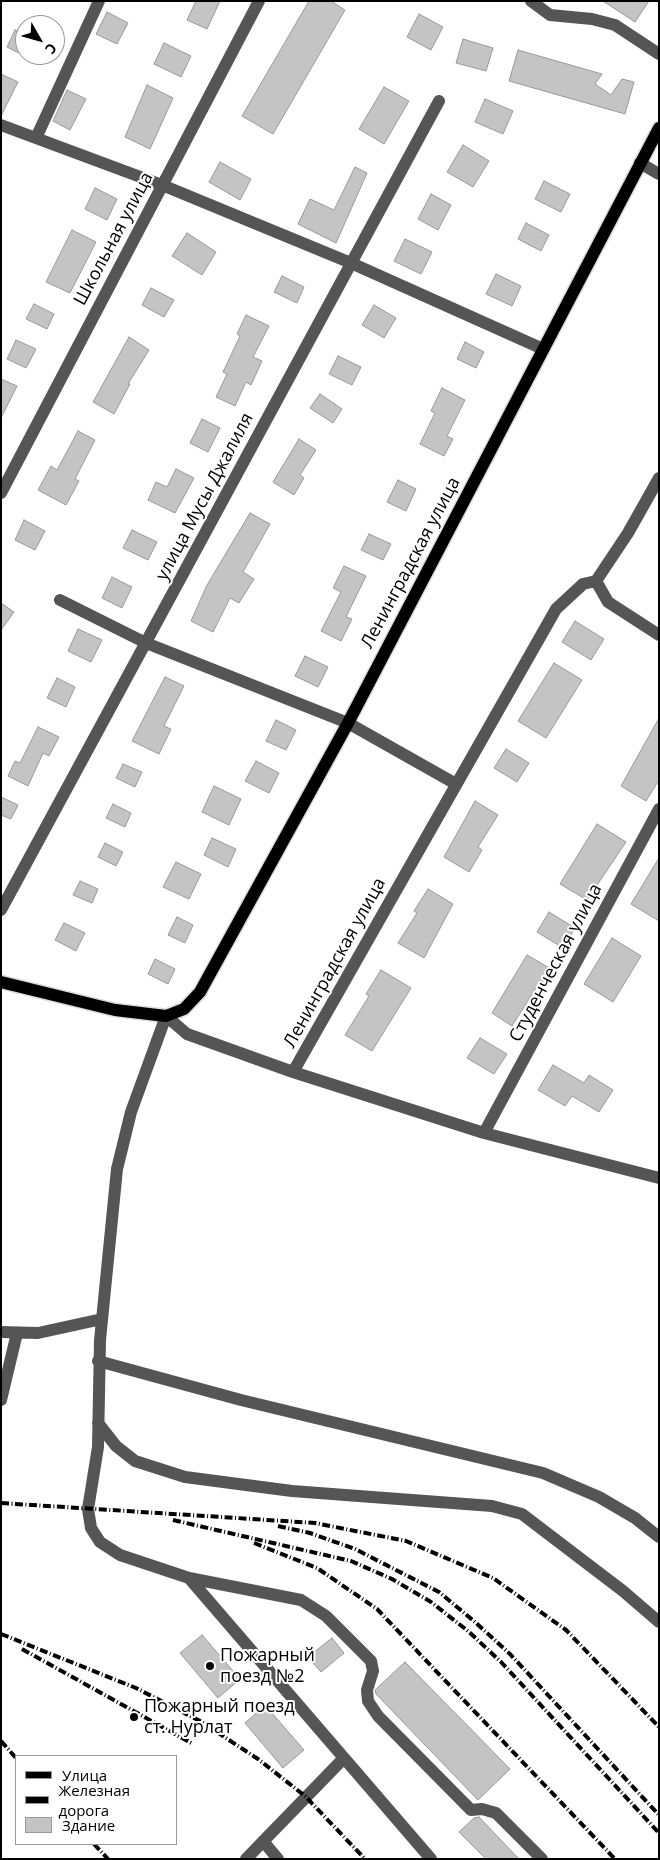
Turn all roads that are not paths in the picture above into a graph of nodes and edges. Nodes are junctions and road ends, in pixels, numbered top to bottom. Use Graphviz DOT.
graph roads {
  1 [pos="98,1"];
  2 [pos="259,1"];
  3 [pos="531,1"];
  4 [pos="659,54"];
  5 [pos="439,101"];
  6 [pos="1,125"];
  7 [pos="659,128"];
  8 [pos="36,138"];
  9 [pos="640,163"];
  10 [pos="659,174"];
  11 [pos="162,185"];
  12 [pos="351,263"];
  13 [pos="543,349"];
  14 [pos="659,478"];
  15 [pos="1,493"];
  16 [pos="596,581"];
  17 [pos="60,600"];
  18 [pos="659,635"];
  19 [pos="146,643"];
  20 [pos="348,723"];
  21 [pos="456,784"];
  22 [pos="659,809"];
  23 [pos="1,910"];
  24 [pos="1,982"];
  25 [pos="166,1016"];
  26 [pos="293,1072"];
  27 [pos="484,1133"];
  28 [pos="659,1178"];
  29 [pos="102,1318"];
  30 [pos="1,1332"];
  31 [pos="17,1333"];
  32 [pos="98,1361"];
  33 [pos="1,1400"];
  34 [pos="98,1423"];
  35 [pos="659,1537"];
  36 [pos="189,1578"];
  37 [pos="659,1622"];
  38 [pos="344,1758"];
  39 [pos="263,1841"];
  40 [pos="246,1859"];
  41 [pos="258,1859"];
  42 [pos="278,1859"];
  43 [pos="431,1859"];
  44 [pos="542,1859"];
  1 -- 8 [label="street"];
  2 -- 11 [label="street, Школьная улица"];
  3 -- 4 [label="street"];
  5 -- 12 [label="street, улица Мусы Джалиля"];
  6 -- 8 [label="street"];
  7 -- 9 [label="main road, Ленинградская улица"];
  8 -- 11 [label="street"];
  9 -- 10 [label="street"];
  9 -- 13 [label="main road, Ленинградская улица"];
  11 -- 12 [label="street"];
  11 -- 15 [label="street, Школьная улица"];
  12 -- 13 [label="street"];
  12 -- 19 [label="street, улица Мусы Джалиля"];
  13 -- 20 [label="main road, Ленинградская улица"];
  14 -- 16 [label="street"];
  16 -- 18 [label="street"];
  16 -- 21 [label="street, Ленинградская улица"];
  17 -- 19 [label="street"];
  19 -- 20 [label="street"];
  19 -- 23 [label="street, улица Мусы Джалиля"];
  20 -- 21 [label="street"];
  20 -- 25 [label="main road, Ленинградская улица"];
  21 -- 26 [label="street, Ленинградская улица"];
  22 -- 27 [label="street, Студенческая улица"];
  24 -- 25 [label="main road"];
  25 -- 26 [label="street"];
  25 -- 29 [label="street"];
  26 -- 27 [label="street"];
  27 -- 28 [label="street"];
  29 -- 31 [label="street"];
  29 -- 32 [label="street"];
  30 -- 31 [label="street"];
  31 -- 33 [label="street"];
  32 -- 34 [label="street"];
  32 -- 35 [label="street"];
  34 -- 36 [label="street"];
  34 -- 37 [label="street"];
  36 -- 38 [label="street"];
  36 -- 44 [label="street"];
  38 -- 39 [label="street"];
  38 -- 43 [label="street"];
  39 -- 40 [label="street"];
  39 -- 41 [label="street"];
  39 -- 42 [label="street"];
}
